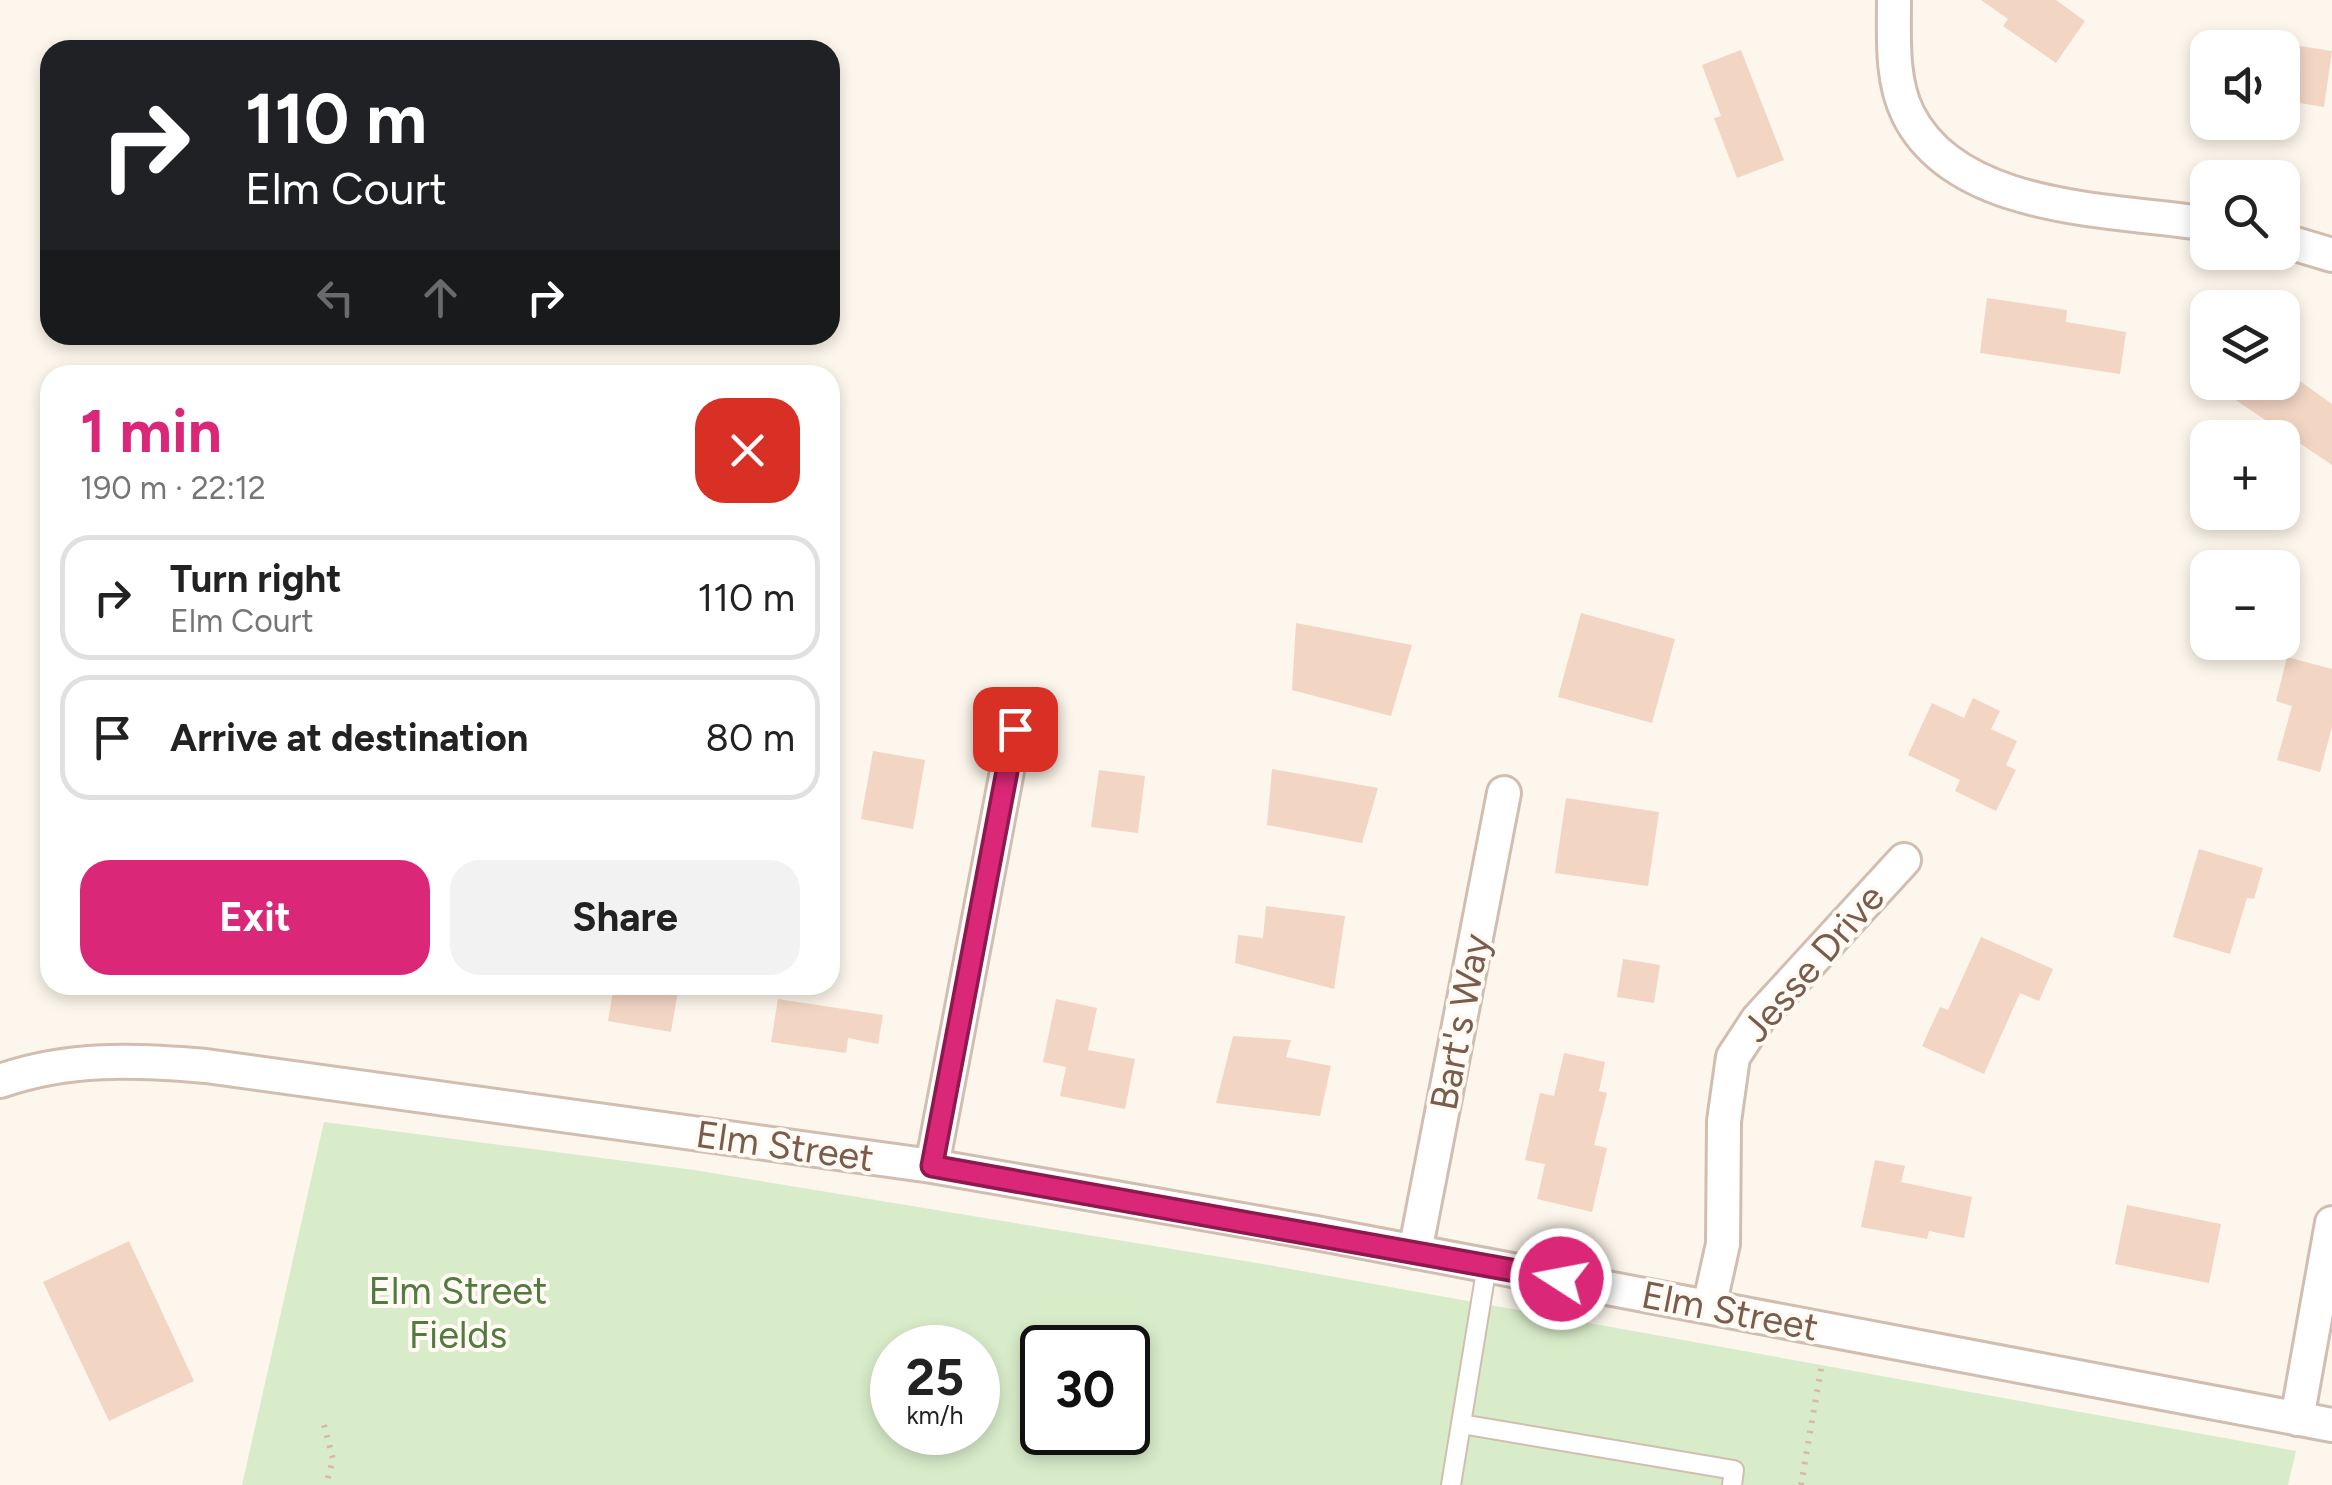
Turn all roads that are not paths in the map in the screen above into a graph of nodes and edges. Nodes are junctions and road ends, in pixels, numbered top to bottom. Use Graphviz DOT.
graph roads {
  1 [pos="1894,0"];
  2 [pos="2190,222"];
  3 [pos="2300,245"];
  4 [pos="2332,254"];
  5 [pos="1015,729"];
  6 [pos="1504,793"];
  7 [pos="1904,860"];
  8 [pos="0,1081"];
  9 [pos="932,1166"];
  10 [pos="2332,1223"];
  11 [pos="1415,1252"];
  12 [pos="1487,1265"];
  13 [pos="1709,1307"];
  14 [pos="2297,1419"];
  15 [pos="1461,1424"];
  16 [pos="2332,1425"];
  17 [pos="1451,1485"];
  18 [pos="1732,1485"];
  1 -- 2 [label="street"];
  3 -- 4 [label="street"];
  5 -- 9 [label="street"];
  6 -- 11 [label="street, Bart's Way"];
  7 -- 13 [label="street, Jesse Drive"];
  8 -- 9 [label="street, Elm Street"];
  9 -- 11 [label="street, Elm Street"];
  10 -- 14 [label="street"];
  11 -- 12 [label="street, Elm Street"];
  12 -- 13 [label="street, Elm Street"];
  12 -- 15 [label="lane"];
  13 -- 14 [label="street, Elm Street"];
  14 -- 16 [label="street, Elm Street"];
  15 -- 17 [label="lane"];
  15 -- 18 [label="lane"];
}
